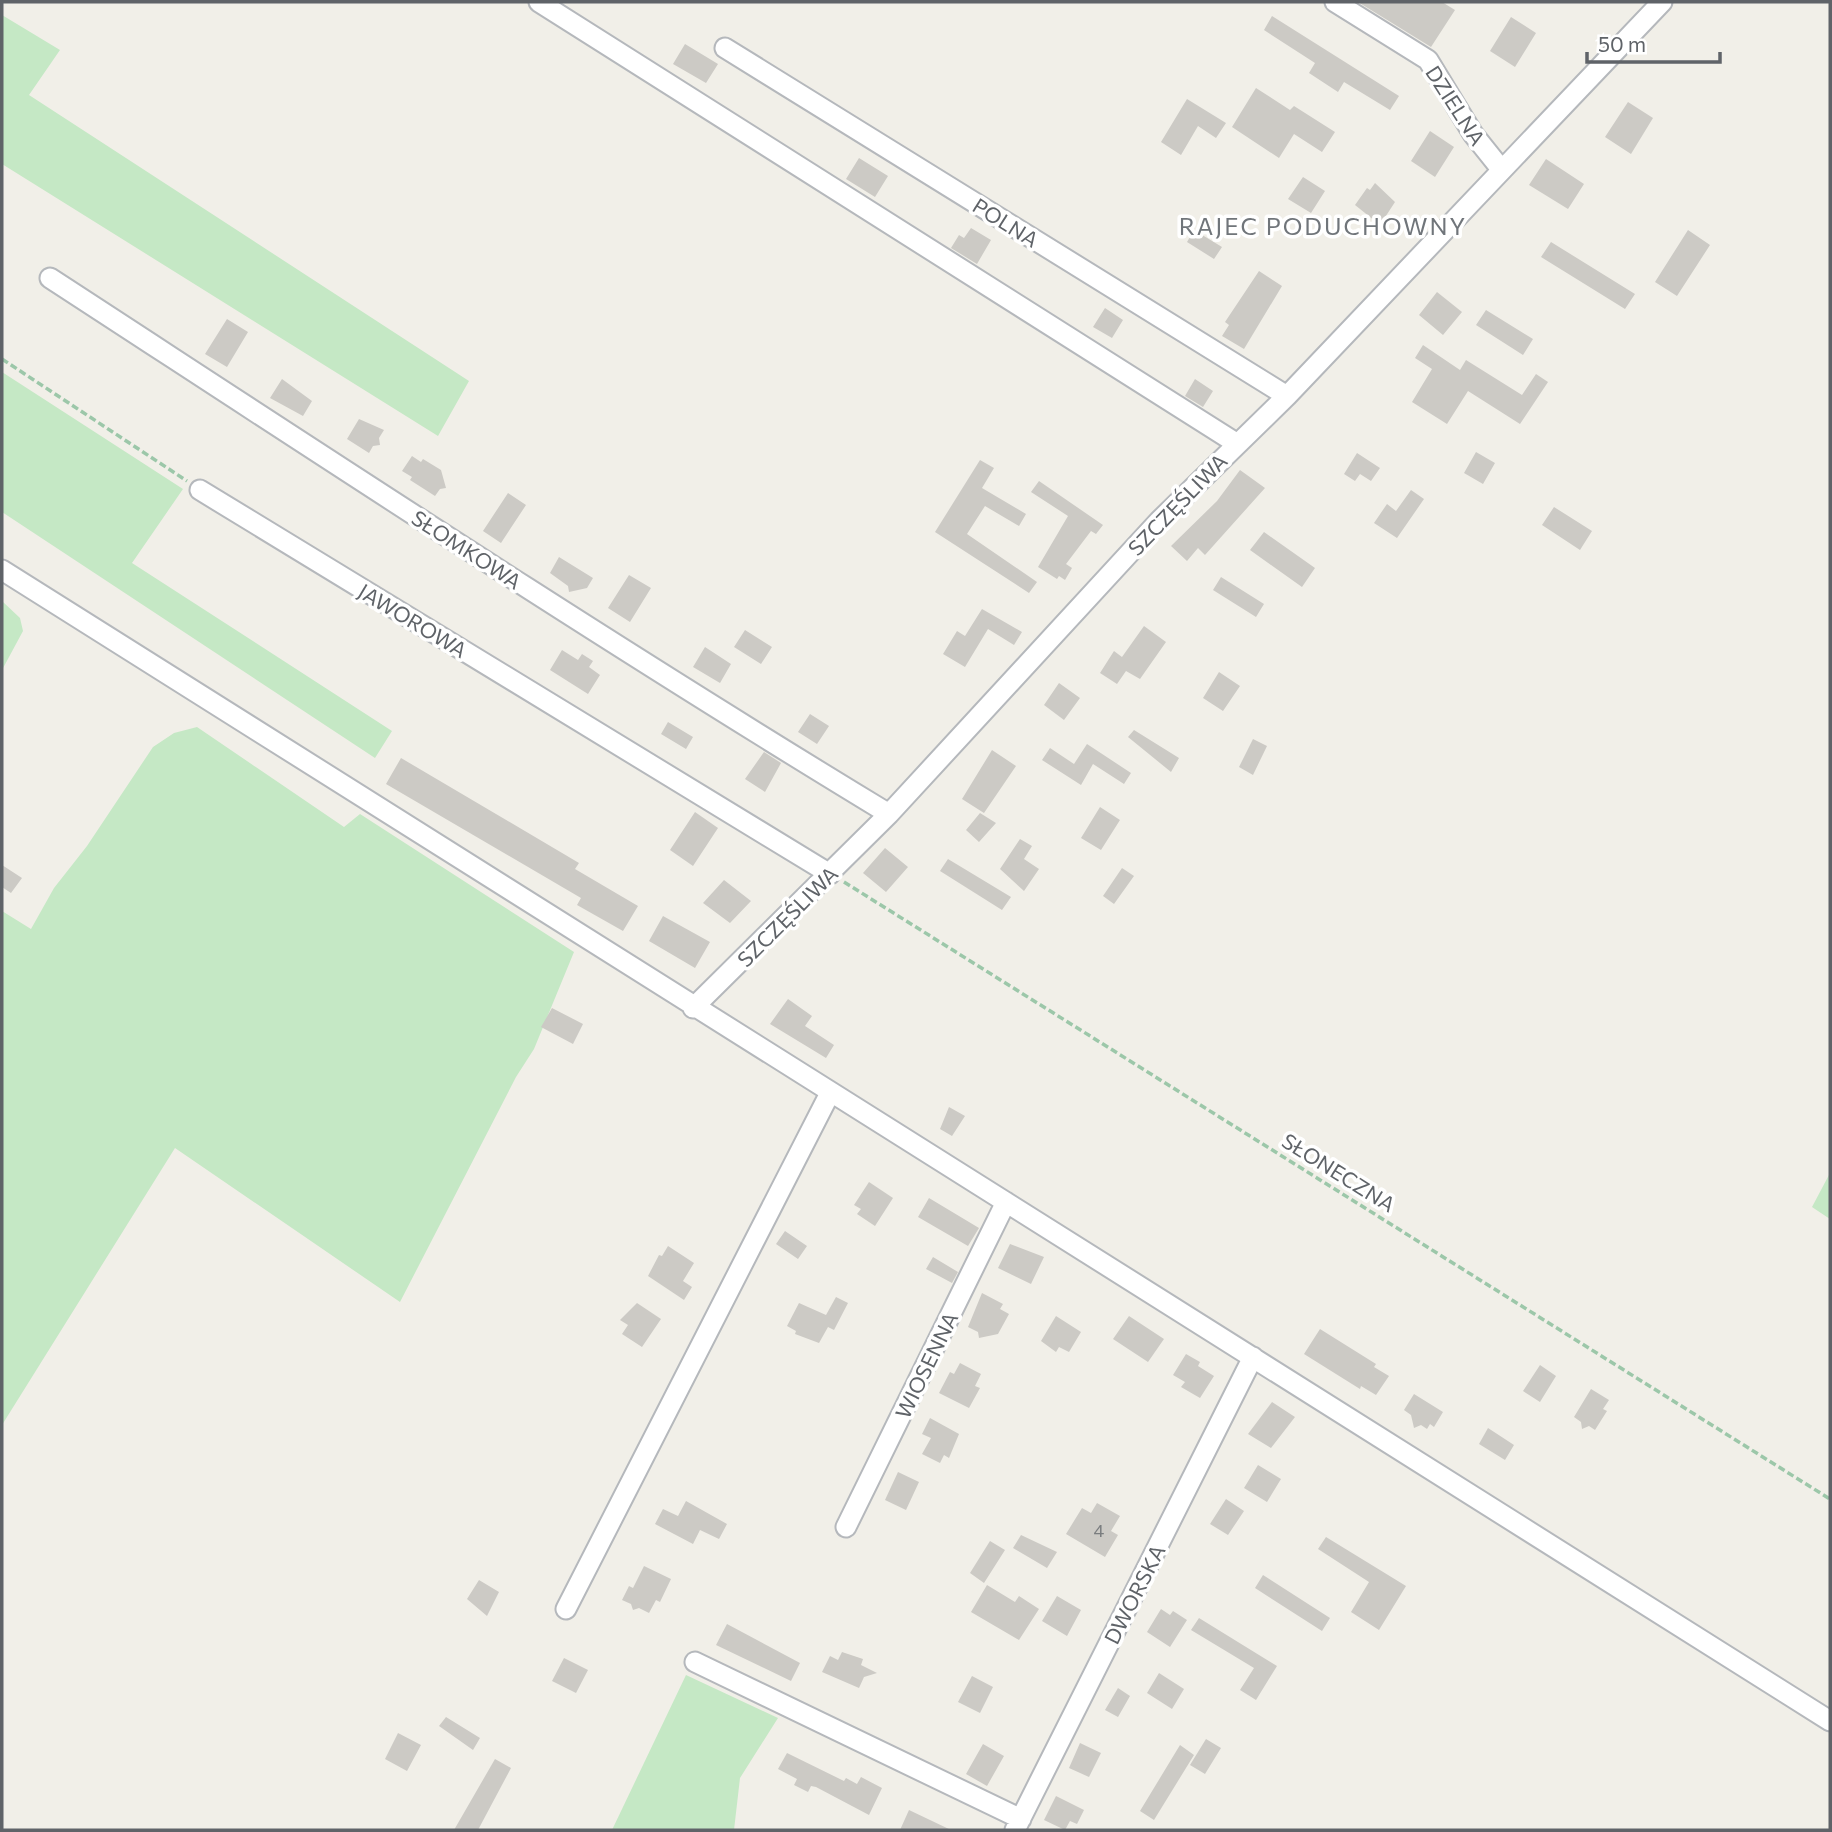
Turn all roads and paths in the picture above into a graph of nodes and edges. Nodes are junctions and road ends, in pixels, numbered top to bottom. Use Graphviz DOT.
graph roads {
  1 [pos="539,2"];
  2 [pos="1335,2"];
  3 [pos="1662,2"];
  4 [pos="725,48"];
  5 [pos="1501,169"];
  6 [pos="50,278"];
  7 [pos="2,359"];
  8 [pos="1287,396"];
  9 [pos="1236,443"];
  10 [pos="200,489"];
  11 [pos="2,570"];
  12 [pos="889,814"];
  13 [pos="830,874"];
  14 [pos="693,1008"];
  15 [pos="831,1093"];
  16 [pos="1006,1202"];
  17 [pos="1253,1357"];
  18 [pos="1830,1499"];
  19 [pos="846,1527"];
  20 [pos="566,1609"];
  21 [pos="695,1662"];
  22 [pos="1830,1721"];
  23 [pos="1018,1825"];
  1 -- 9 [label="street"];
  2 -- 5 [label="street, DZIELNA"];
  3 -- 5 [label="street, SZCZĘŚLIWA"];
  4 -- 8 [label="street, POLNA"];
  5 -- 8 [label="street, SZCZĘŚLIWA"];
  6 -- 12 [label="street, SŁOMKOWA"];
  7 -- 10 [label="path"];
  8 -- 9 [label="street, SZCZĘŚLIWA"];
  9 -- 12 [label="street, SZCZĘŚLIWA"];
  10 -- 13 [label="street, JAWOROWA"];
  11 -- 14 [label="street"];
  12 -- 13 [label="street, SZCZĘŚLIWA"];
  13 -- 14 [label="street, SZCZĘŚLIWA"];
  13 -- 18 [label="path, SŁONECZNA"];
  14 -- 15 [label="street"];
  15 -- 16 [label="street"];
  15 -- 20 [label="street"];
  16 -- 17 [label="street"];
  16 -- 19 [label="street, WIOSENNA"];
  17 -- 22 [label="street"];
  17 -- 23 [label="street, DWORSKA"];
  21 -- 23 [label="street"];
}
